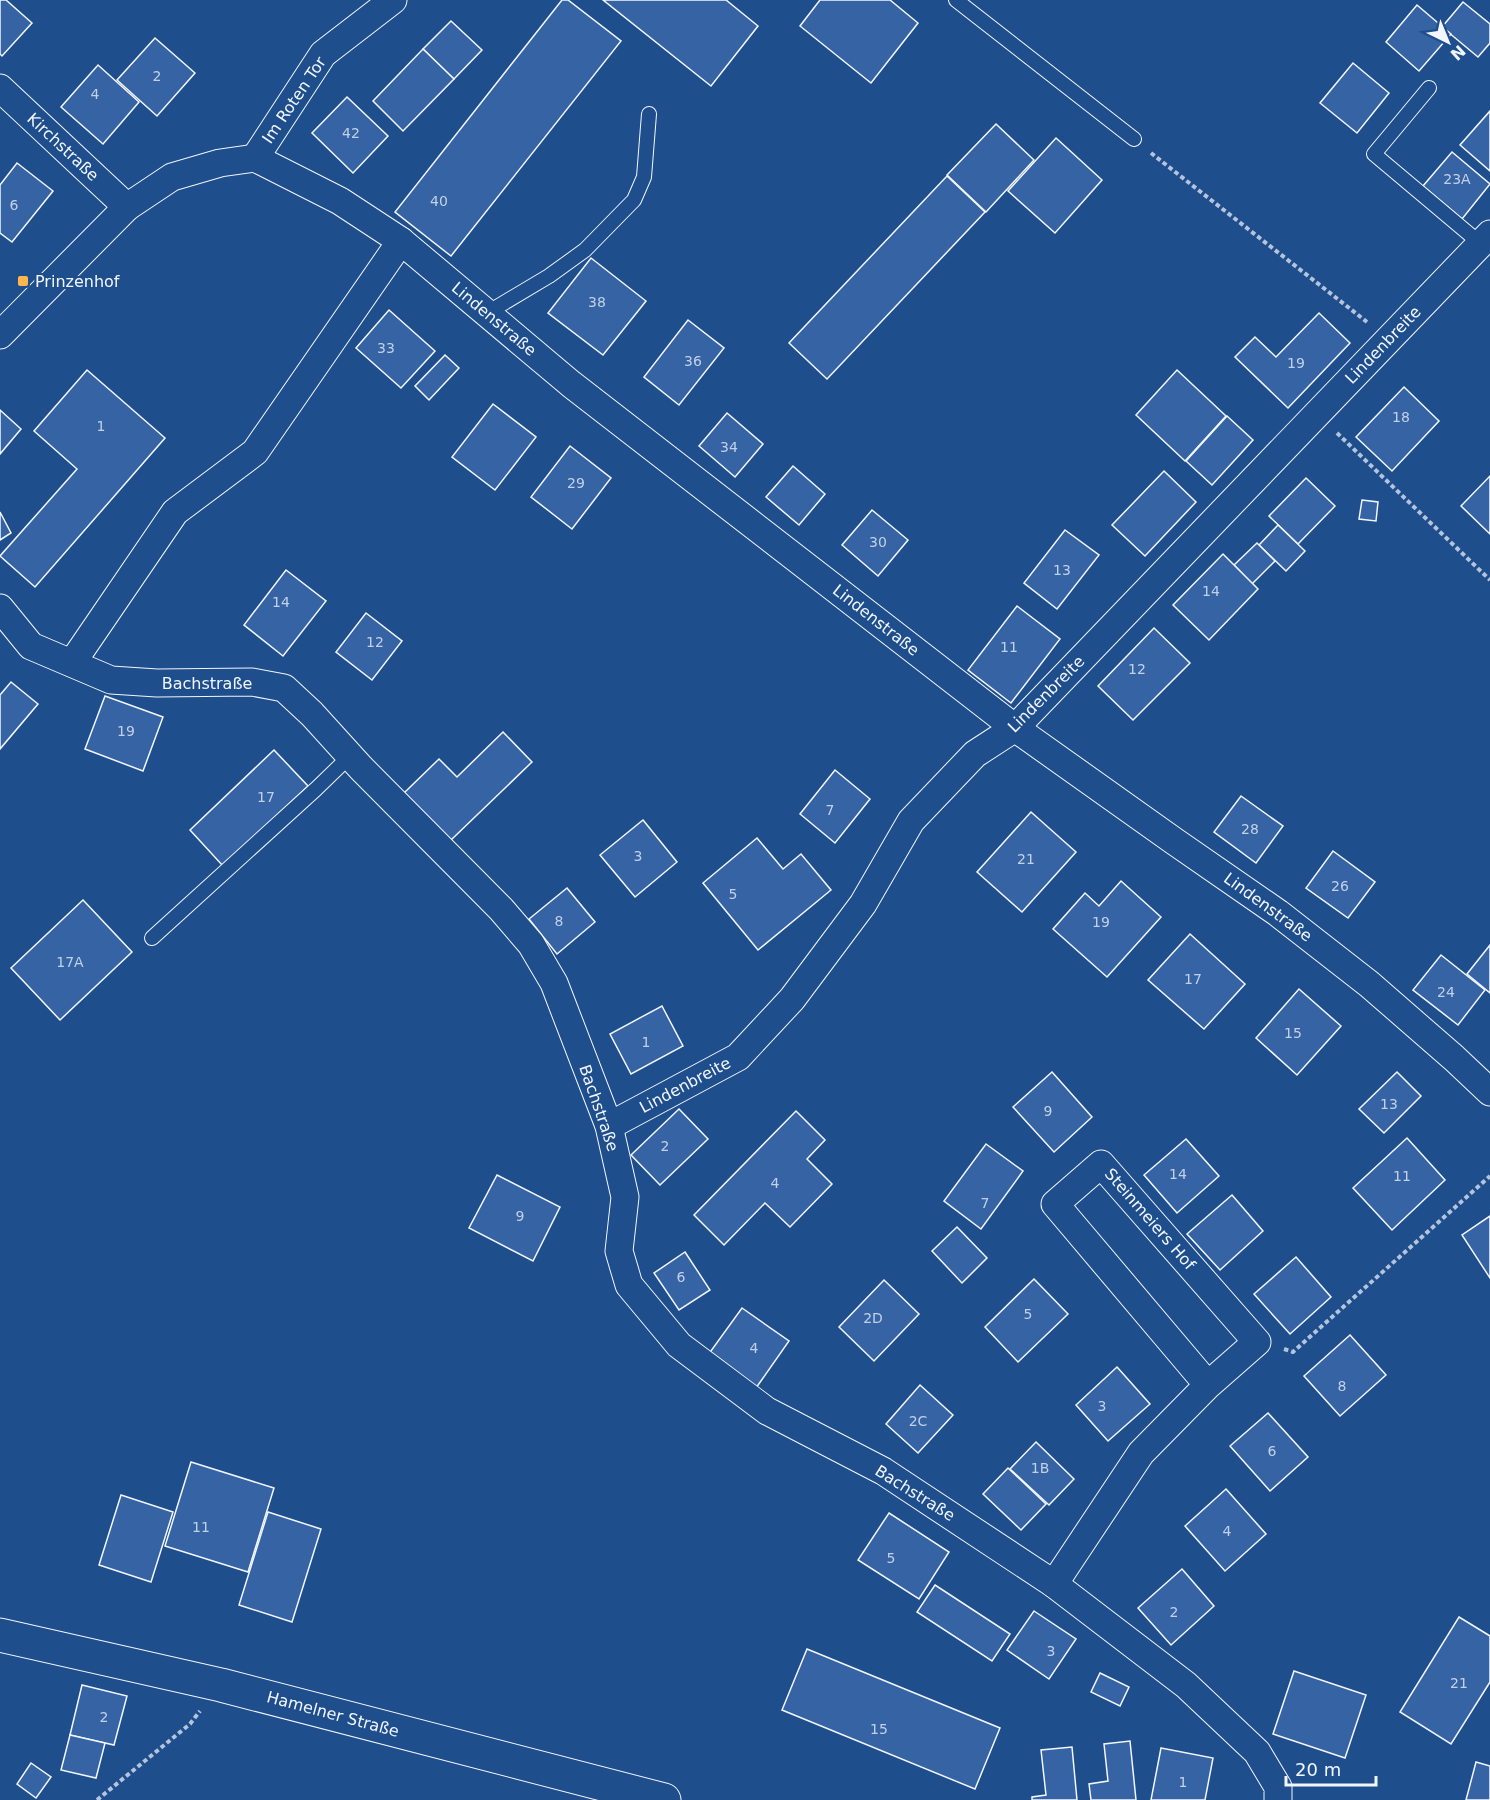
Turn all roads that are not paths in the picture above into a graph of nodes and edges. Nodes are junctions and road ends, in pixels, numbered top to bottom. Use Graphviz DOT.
graph roads {
  1 [pos="393,0"];
  2 [pos="956,0"];
  3 [pos="0,87"];
  4 [pos="1429,88"];
  5 [pos="649,114"];
  6 [pos="1134,139"];
  7 [pos="255,158"];
  8 [pos="127,207"];
  9 [pos="1485,239"];
  10 [pos="401,241"];
  11 [pos="487,313"];
  12 [pos="0,335"];
  13 [pos="0,608"];
  14 [pos="72,663"];
  15 [pos="1015,728"];
  16 [pos="350,756"];
  17 [pos="152,938"];
  18 [pos="1490,1092"];
  19 [pos="609,1126"];
  20 [pos="1208,1385"];
  21 [pos="1054,1584"];
  22 [pos="0,1635"];
  23 [pos="664,1800"];
  24 [pos="1278,1800"];
  1 -- 7 [label="street, Im Roten Tor"];
  2 -- 6 [label="lane"];
  3 -- 8 [label="street, Kirchstraße"];
  4 -- 9 [label="lane, Lindenbreite"];
  5 -- 11 [label="lane"];
  7 -- 8 [label="street, Im Roten Tor"];
  7 -- 10 [label="street, Lindenstraße"];
  8 -- 12 [label="street, Im Roten Tor"];
  9 -- 15 [label="street, Lindenbreite"];
  10 -- 11 [label="street, Lindenstraße"];
  10 -- 14 [label="street"];
  11 -- 15 [label="street, Lindenstraße"];
  13 -- 14 [label="street, Bachstraße"];
  14 -- 16 [label="street, Bachstraße"];
  15 -- 18 [label="street, Lindenstraße"];
  15 -- 19 [label="street, Lindenbreite"];
  16 -- 17 [label="lane"];
  16 -- 19 [label="street, Bachstraße"];
  19 -- 21 [label="street, Bachstraße"];
  20 -- 20 [label="street, Steinmeiers Hof"];
  20 -- 21 [label="street"];
  21 -- 24 [label="street, Bachstraße"];
  22 -- 23 [label="main road, Hamelner Straße"];
}
